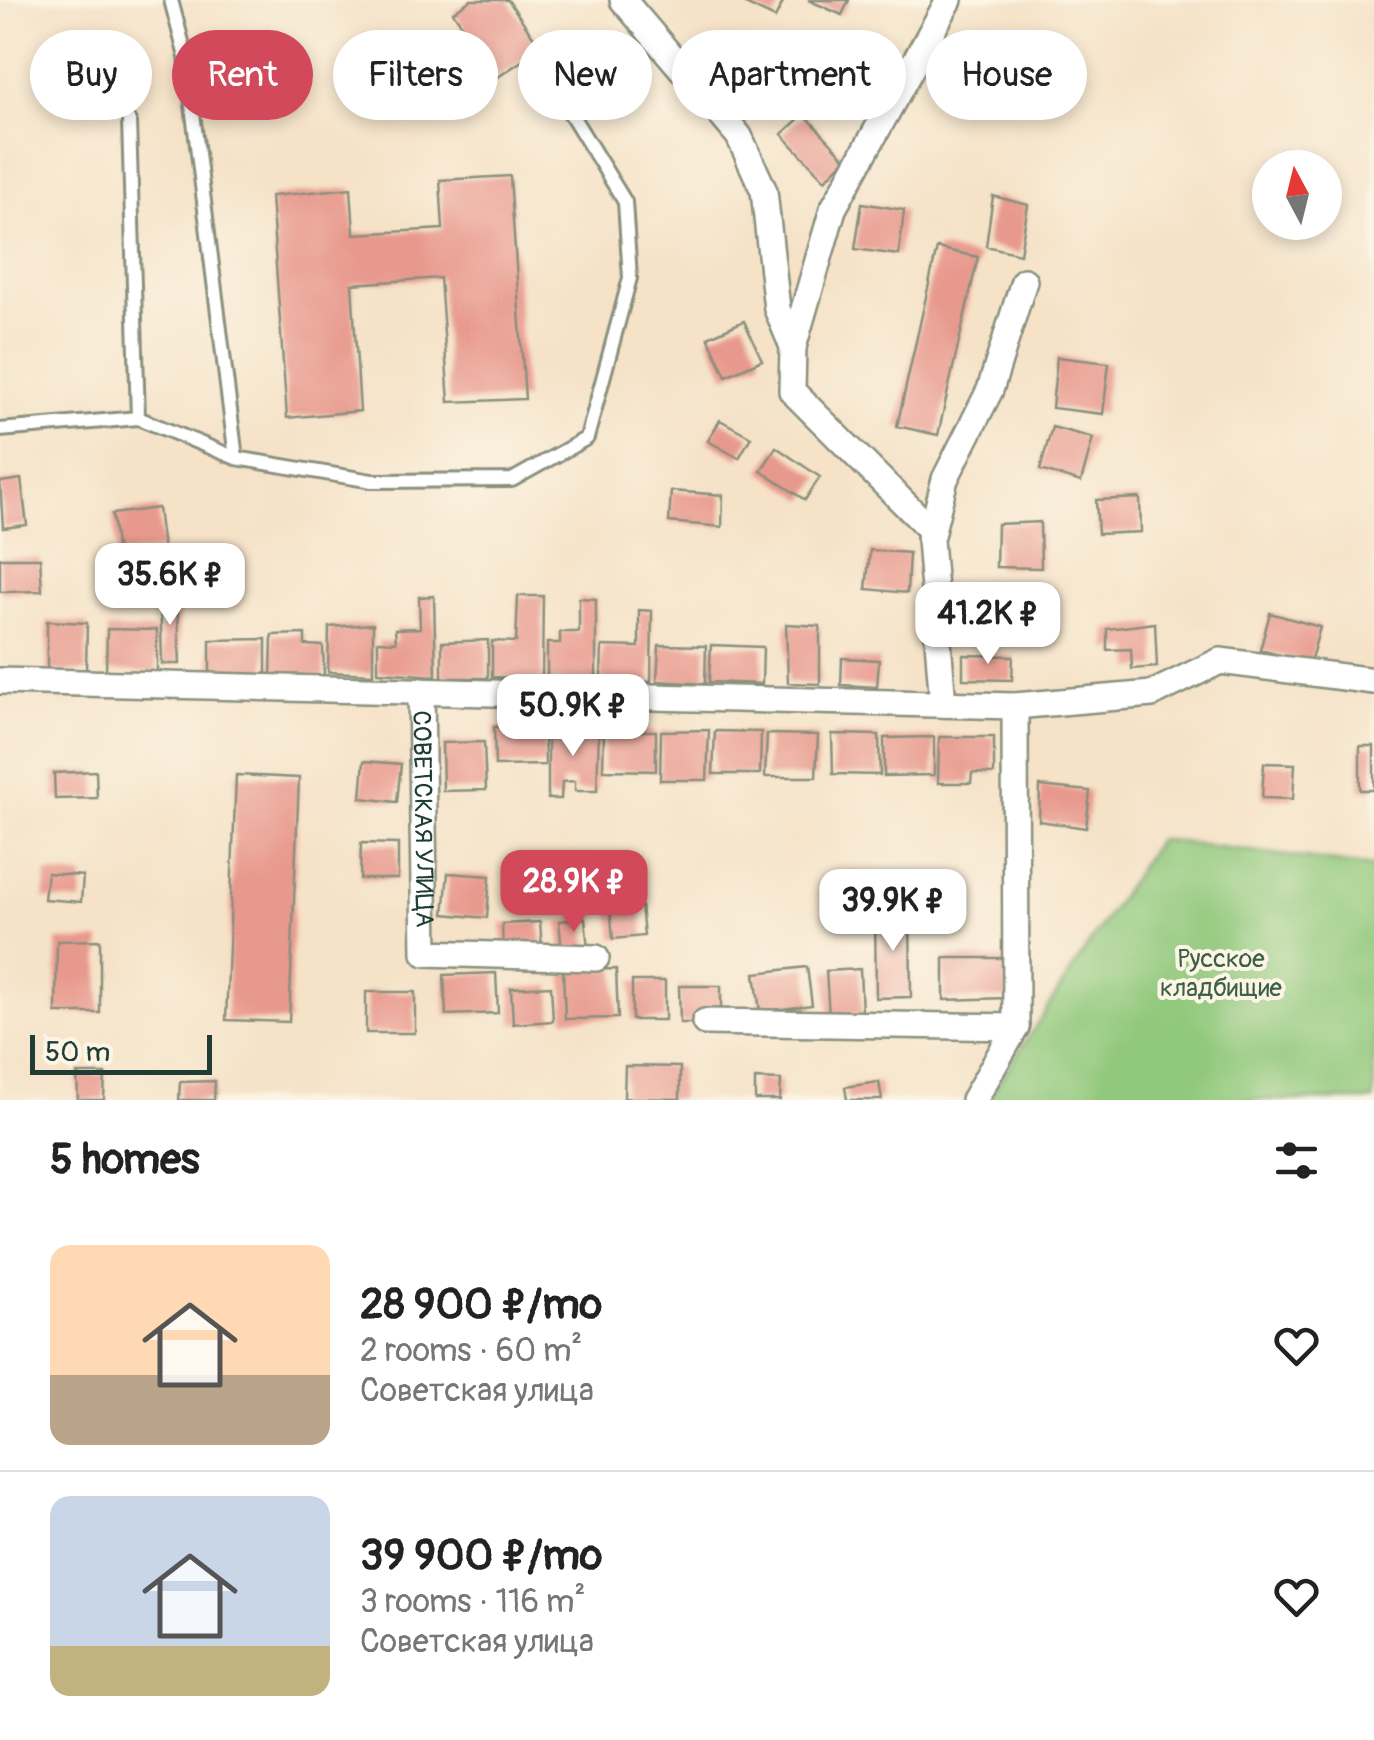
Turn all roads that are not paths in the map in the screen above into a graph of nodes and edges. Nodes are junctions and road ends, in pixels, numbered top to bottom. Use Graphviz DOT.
graph roads {
  1 [pos="171,0"];
  2 [pos="623,0"];
  3 [pos="949,0"];
  4 [pos="575,120"];
  5 [pos="130,121"];
  6 [pos="1024,281"];
  7 [pos="792,347"];
  8 [pos="138,418"];
  9 [pos="0,430"];
  10 [pos="236,458"];
  11 [pos="932,531"];
  12 [pos="0,681"];
  13 [pos="1374,681"];
  14 [pos="421,691"];
  15 [pos="944,704"];
  16 [pos="1015,706"];
  17 [pos="596,958"];
  18 [pos="705,1022"];
  19 [pos="1016,1027"];
  20 [pos="974,1100"];
  1 -- 10 [label="lane"];
  2 -- 7 [label="street"];
  3 -- 7 [label="street"];
  4 -- 10 [label="lane"];
  5 -- 8 [label="lane"];
  6 -- 11 [label="street"];
  7 -- 11 [label="street"];
  8 -- 9 [label="lane"];
  8 -- 10 [label="lane"];
  11 -- 15 [label="street"];
  12 -- 14 [label="street, СОВЕТСКАЯ УЛИЦА"];
  13 -- 16 [label="street, СОВЕТСКАЯ УЛИЦА"];
  14 -- 15 [label="street, СОВЕТСКАЯ УЛИЦА"];
  14 -- 17 [label="street, СОВЕТСКАЯ УЛИЦА"];
  15 -- 16 [label="street, СОВЕТСКАЯ УЛИЦА"];
  16 -- 19 [label="street"];
  18 -- 19 [label="street"];
  19 -- 20 [label="street"];
}
